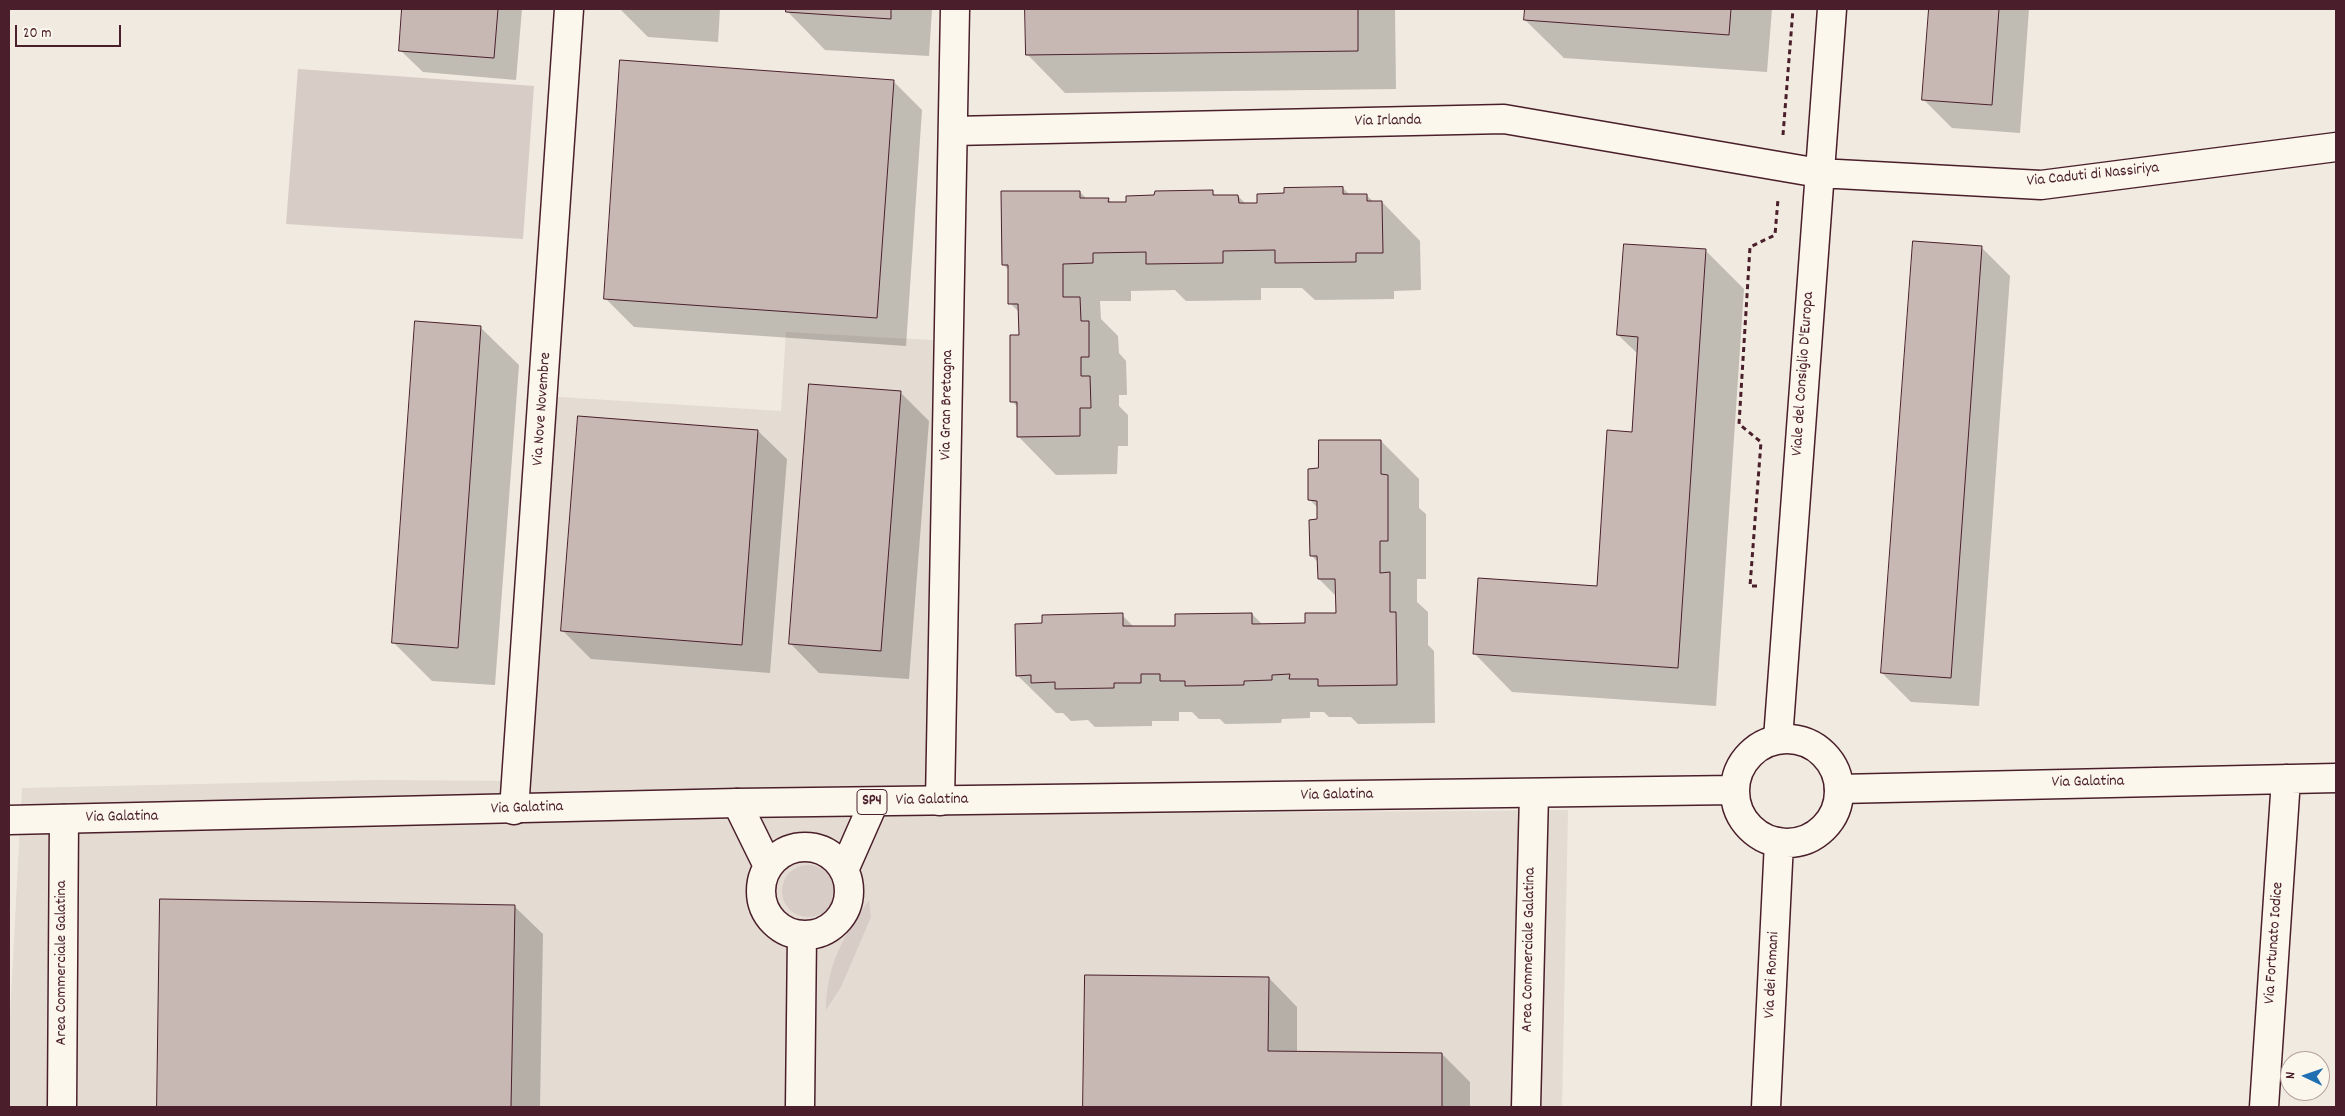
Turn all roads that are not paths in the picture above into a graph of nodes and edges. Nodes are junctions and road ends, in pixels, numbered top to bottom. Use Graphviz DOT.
graph roads {
  1 [pos="569,9"];
  2 [pos="955,9"];
  3 [pos="1832,9"];
  4 [pos="953,131"];
  5 [pos="2336,147"];
  6 [pos="1819,173"];
  7 [pos="1778,739"];
  8 [pos="2336,778"];
  9 [pos="2286,779"];
  10 [pos="1839,788"];
  11 [pos="1735,790"];
  12 [pos="1534,794"];
  13 [pos="874,802"];
  14 [pos="940,802"];
  15 [pos="737,803"];
  16 [pos="514,810"];
  17 [pos="64,819"];
  18 [pos="9,820"];
  19 [pos="1779,842"];
  20 [pos="768,866"];
  21 [pos="844,870"];
  22 [pos="802,935"];
  23 [pos="62,1107"];
  24 [pos="800,1107"];
  25 [pos="1526,1107"];
  26 [pos="1766,1107"];
  27 [pos="2264,1107"];
  1 -- 16 [label="street, Via Nove Novembre"];
  2 -- 4 [label="street, Via Gran Bretagna"];
  3 -- 6 [label="street, Viale del Consiglio D'Europa"];
  4 -- 6 [label="street, Via Irlanda"];
  4 -- 14 [label="street, Via Gran Bretagna"];
  5 -- 6 [label="street, Via Caduti di Nassiriya"];
  6 -- 7 [label="street, Viale del Consiglio D'Europa"];
  7 -- 10 [label="street"];
  7 -- 11 [label="street"];
  8 -- 9 [label="street, Via Galatina"];
  9 -- 10 [label="street, Via Galatina"];
  9 -- 27 [label="street, Via Fortunato Iodice"];
  10 -- 19 [label="street"];
  11 -- 12 [label="street, Via Galatina / SP4"];
  11 -- 19 [label="street"];
  12 -- 14 [label="street, Via Galatina / SP4"];
  12 -- 25 [label="street, Area Commerciale Galatina"];
  13 -- 14 [label="street, Via Galatina / SP4"];
  13 -- 15 [label="street, Via Galatina / SP4"];
  13 -- 21 [label="street"];
  15 -- 16 [label="street, Via Galatina / SP4"];
  15 -- 20 [label="street"];
  16 -- 17 [label="street, Via Galatina / SP4"];
  17 -- 18 [label="street, Via Galatina / SP4"];
  17 -- 23 [label="street, Area Commerciale Galatina"];
  19 -- 26 [label="street, Via dei Romani"];
  20 -- 21 [label="street"];
  20 -- 22 [label="street"];
  21 -- 22 [label="street"];
  22 -- 24 [label="street"];
}
